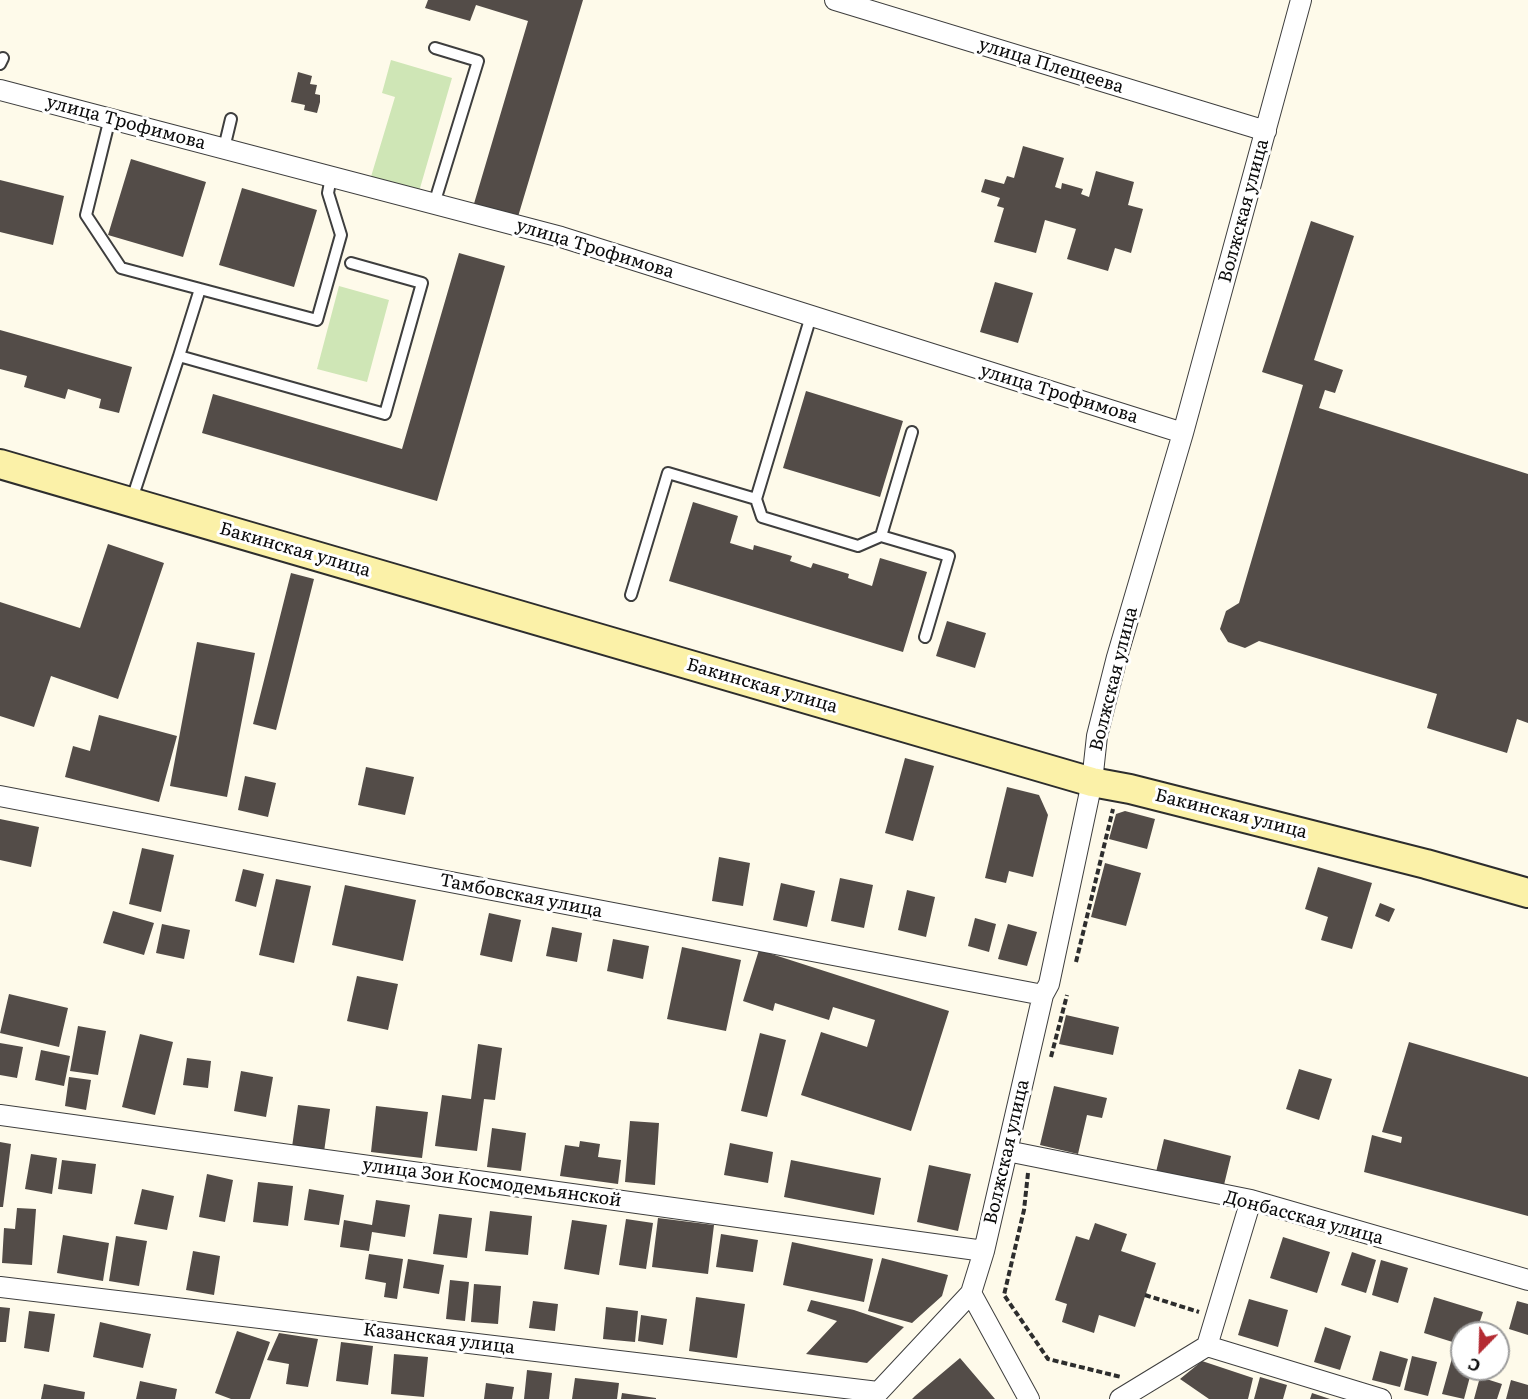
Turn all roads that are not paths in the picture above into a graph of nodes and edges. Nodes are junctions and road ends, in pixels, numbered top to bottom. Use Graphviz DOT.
graph roads {
  1 [pos="835,0"];
  2 [pos="1301,0"];
  3 [pos="435,48"];
  4 [pos="0,90"];
  5 [pos="110,118"];
  6 [pos="231,119"];
  7 [pos="1266,131"];
  8 [pos="224,148"];
  9 [pos="331,177"];
  10 [pos="434,204"];
  11 [pos="351,263"];
  12 [pos="200,289"];
  13 [pos="811,316"];
  14 [pos="179,357"];
  15 [pos="912,432"];
  16 [pos="1184,433"];
  17 [pos="0,464"];
  18 [pos="756,499"];
  19 [pos="131,502"];
  20 [pos="881,536"];
  21 [pos="631,595"];
  22 [pos="925,637"];
  23 [pos="1092,782"];
  24 [pos="0,796"];
  25 [pos="1528,893"];
  26 [pos="1043,995"];
  27 [pos="0,1115"];
  28 [pos="1007,1151"];
  29 [pos="1251,1200"];
  30 [pos="984,1251"];
  31 [pos="1528,1280"];
  32 [pos="0,1287"];
  33 [pos="971,1293"];
  34 [pos="1207,1346"];
  35 [pos="875,1396"];
  36 [pos="1029,1399"];
  37 [pos="1120,1399"];
  38 [pos="1381,1399"];
  1 -- 7 [label="street, улица Плещеева"];
  2 -- 7 [label="street, Волжская улица"];
  3 -- 10 [label="lane"];
  4 -- 5 [label="street, улица Трофимова"];
  5 -- 8 [label="street, улица Трофимова"];
  5 -- 12 [label="lane"];
  6 -- 8 [label="lane"];
  7 -- 16 [label="street, Волжская улица"];
  8 -- 9 [label="street, улица Трофимова"];
  9 -- 10 [label="street, улица Трофимова"];
  9 -- 12 [label="lane"];
  10 -- 13 [label="street, улица Трофимова"];
  11 -- 14 [label="lane"];
  12 -- 14 [label="lane"];
  13 -- 16 [label="street, улица Трофимова"];
  13 -- 18 [label="lane"];
  14 -- 19 [label="lane"];
  15 -- 20 [label="lane"];
  16 -- 23 [label="street, Волжская улица"];
  17 -- 19 [label="main road, Бакинская улица"];
  18 -- 20 [label="lane"];
  18 -- 21 [label="lane"];
  19 -- 23 [label="main road, Бакинская улица"];
  20 -- 22 [label="lane"];
  23 -- 25 [label="main road, Бакинская улица"];
  23 -- 26 [label="street, Волжская улица"];
  24 -- 26 [label="street, Тамбовская улица"];
  26 -- 28 [label="street, Волжская улица"];
  27 -- 30 [label="street, улица Зои Космодемьянской"];
  28 -- 29 [label="street, Донбасская улица"];
  28 -- 30 [label="street, Волжская улица"];
  29 -- 31 [label="street, Донбасская улица"];
  29 -- 34 [label="street"];
  30 -- 33 [label="street, Волжская улица"];
  32 -- 35 [label="street, Казанская улица"];
  33 -- 35 [label="street, Волжская улица"];
  33 -- 36 [label="street"];
  34 -- 37 [label="street"];
  34 -- 38 [label="street"];
}
